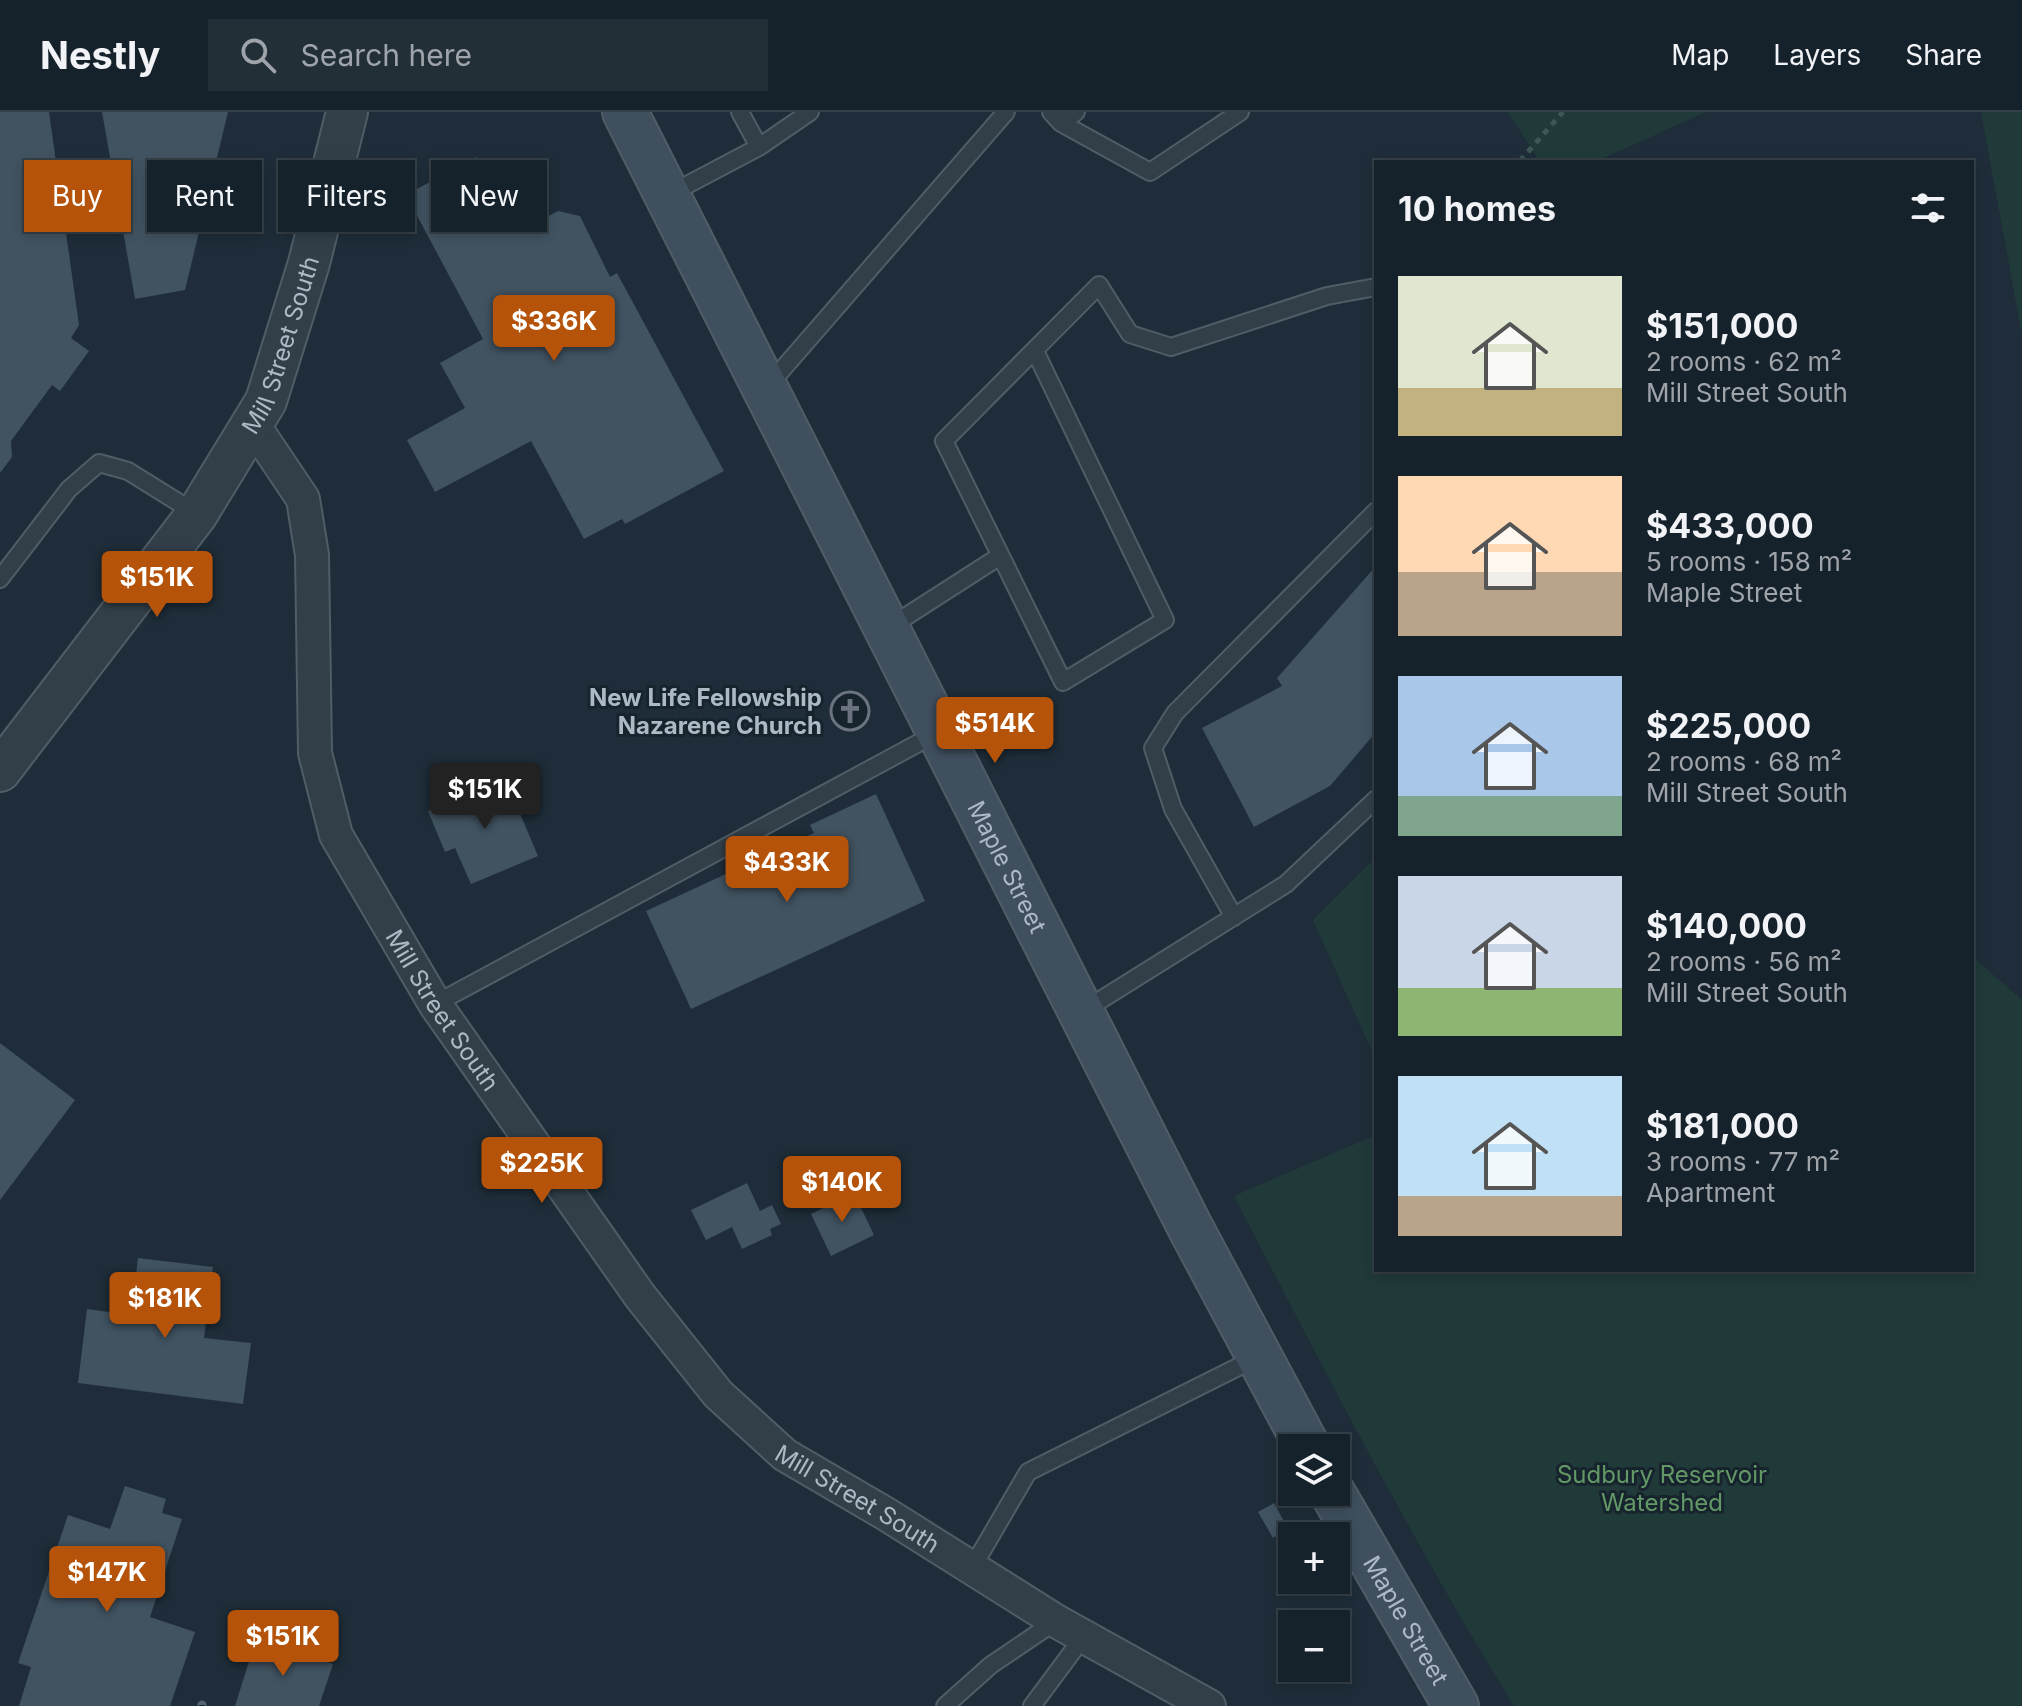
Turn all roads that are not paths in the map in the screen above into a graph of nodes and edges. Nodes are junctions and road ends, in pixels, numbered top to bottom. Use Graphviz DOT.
graph roads {
  1 [pos="347,112"];
  2 [pos="625,112"];
  3 [pos="740,112"];
  4 [pos="810,112"];
  5 [pos="1006,112"];
  6 [pos="1076,112"];
  7 [pos="1240,112"];
  8 [pos="1056,118"];
  9 [pos="759,147"];
  10 [pos="667,196"];
  11 [pos="1374,287"];
  12 [pos="1035,351"];
  13 [pos="766,388"];
  14 [pos="252,423"];
  15 [pos="1374,513"];
  16 [pos="197,514"];
  17 [pos="1000,556"];
  18 [pos="0,579"];
  19 [pos="886,629"];
  20 [pos="940,732"];
  21 [pos="0,771"];
  22 [pos="1374,801"];
  23 [pos="1234,917"];
  24 [pos="435,1004"];
  25 [pos="1082,1012"];
  26 [pos="1259,1357"];
  27 [pos="1300,1434"];
  28 [pos="1340,1506"];
  29 [pos="972,1568"];
  30 [pos="1070,1628"];
  31 [pos="945,1706"];
  32 [pos="1032,1706"];
  33 [pos="1209,1706"];
  34 [pos="1456,1706"];
  1 -- 14 [label="street, Mill Street South"];
  2 -- 10 [label="main road, Maple Street"];
  3 -- 9 [label="lane"];
  4 -- 9 [label="lane"];
  5 -- 13 [label="lane"];
  6 -- 8 [label="lane"];
  7 -- 8 [label="lane"];
  9 -- 10 [label="lane"];
  10 -- 13 [label="main road, Maple Street"];
  11 -- 12 [label="lane"];
  12 -- 17 [label="lane"];
  12 -- 17 [label="lane"];
  13 -- 19 [label="main road, Maple Street"];
  14 -- 16 [label="street"];
  14 -- 24 [label="street, Mill Street South"];
  15 -- 23 [label="lane"];
  16 -- 18 [label="lane"];
  16 -- 21 [label="street"];
  17 -- 19 [label="lane"];
  19 -- 20 [label="main road, Maple Street"];
  20 -- 24 [label="lane"];
  20 -- 25 [label="main road, Maple Street"];
  22 -- 23 [label="lane"];
  23 -- 25 [label="lane"];
  24 -- 29 [label="street, Mill Street South"];
  25 -- 26 [label="main road, Maple Street"];
  26 -- 27 [label="main road, Maple Street"];
  26 -- 29 [label="lane"];
  28 -- 34 [label="main road, Maple Street"];
  29 -- 30 [label="street, Mill Street South"];
  30 -- 31 [label="lane"];
  30 -- 32 [label="lane"];
  30 -- 33 [label="street, Mill Street South"];
}
